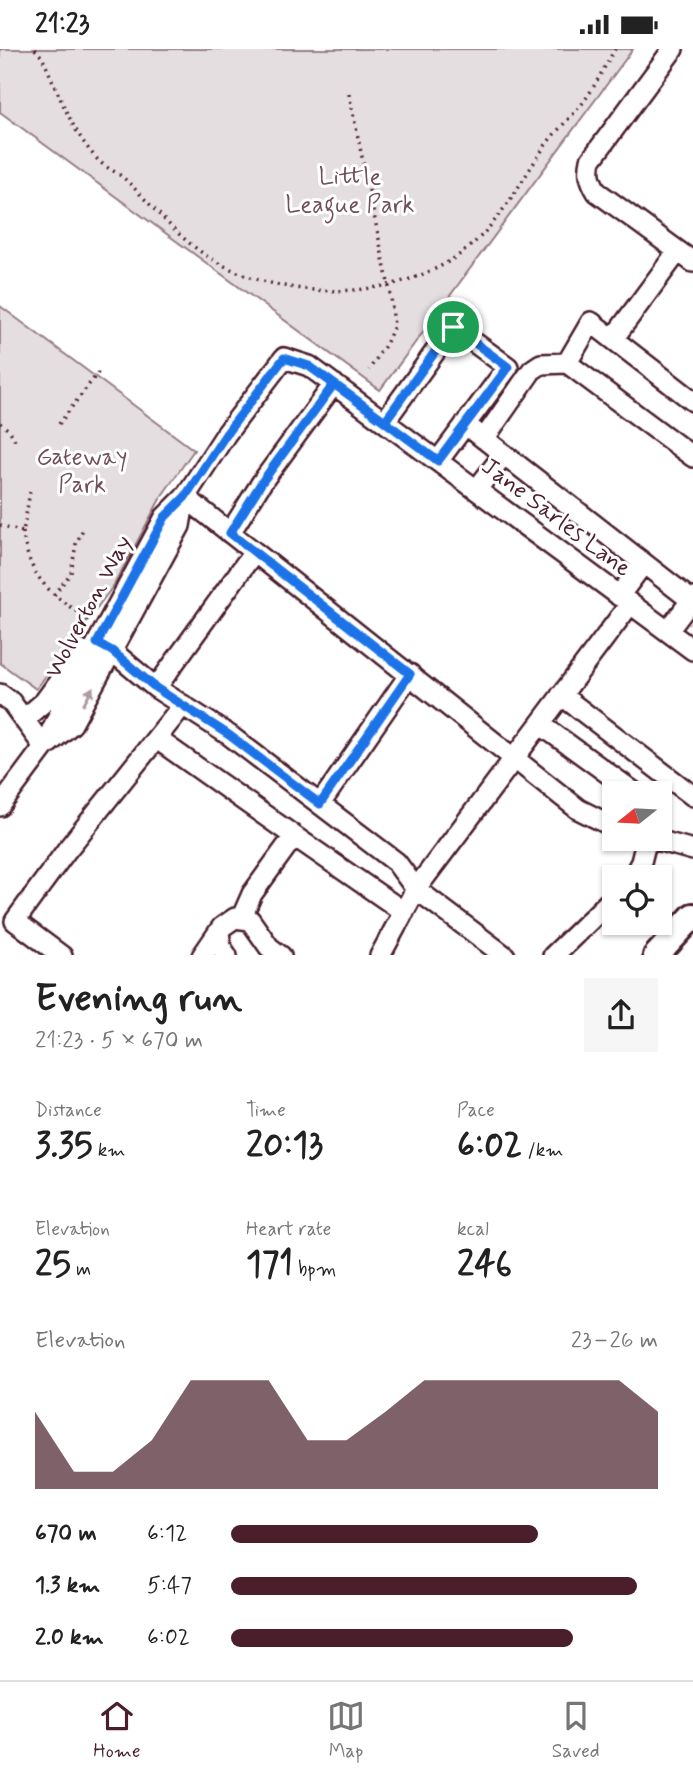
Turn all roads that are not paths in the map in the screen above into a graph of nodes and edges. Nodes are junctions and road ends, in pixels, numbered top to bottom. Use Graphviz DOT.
graph roads {
  1 [pos="673,49"];
  2 [pos="680,252"];
  3 [pos="614,339"];
  4 [pos="284,358"];
  5 [pos="567,363"];
  6 [pos="334,384"];
  7 [pos="693,401"];
  8 [pos="385,421"];
  9 [pos="465,424"];
  10 [pos="484,439"];
  11 [pos="504,454"];
  12 [pos="693,457"];
  13 [pos="438,461"];
  14 [pos="477,489"];
  15 [pos="185,497"];
  16 [pos="230,533"];
  17 [pos="254,552"];
  18 [pos="643,564"];
  19 [pos="124,594"];
  20 [pos="692,599"];
  21 [pos="624,600"];
  22 [pos="667,631"];
  23 [pos="105,647"];
  24 [pos="693,650"];
  25 [pos="410,674"];
  26 [pos="156,688"];
  27 [pos="0,694"];
  28 [pos="561,695"];
  29 [pos="183,705"];
  30 [pos="24,719"];
  31 [pos="540,725"];
  32 [pos="157,739"];
  33 [pos="44,747"];
  34 [pos="514,758"];
  35 [pos="653,767"];
  36 [pos="618,781"];
  37 [pos="648,781"];
  38 [pos="693,796"];
  39 [pos="320,804"];
  40 [pos="0,806"];
  41 [pos="602,821"];
  42 [pos="294,836"];
  43 [pos="672,844"];
  44 [pos="693,850"];
  45 [pos="416,889"];
  46 [pos="602,908"];
  47 [pos="404,912"];
  48 [pos="241,919"];
  49 [pos="690,924"];
  50 [pos="219,932"];
  51 [pos="62,955"];
  52 [pos="202,955"];
  53 [pos="227,955"];
  54 [pos="281,955"];
  55 [pos="380,955"];
  56 [pos="505,955"];
  57 [pos="553,955"];
  58 [pos="656,955"];
  1 -- 2 [label="street"];
  2 -- 3 [label="street"];
  3 -- 5 [label="street"];
  3 -- 7 [label="street"];
  4 -- 6 [label="street, Jane Sarles Lane"];
  4 -- 15 [label="street, Wolverton Way"];
  5 -- 10 [label="street"];
  5 -- 12 [label="street"];
  6 -- 8 [label="street, Jane Sarles Lane"];
  6 -- 16 [label="street"];
  8 -- 9 [label="street"];
  8 -- 13 [label="street, Jane Sarles Lane"];
  9 -- 10 [label="street"];
  9 -- 13 [label="street"];
  10 -- 11 [label="street"];
  11 -- 14 [label="street"];
  11 -- 18 [label="street"];
  13 -- 14 [label="street, Jane Sarles Lane"];
  14 -- 21 [label="street, Jane Sarles Lane"];
  15 -- 16 [label="street"];
  15 -- 19 [label="street, Wolverton Way"];
  15 -- 23 [label="street, Wolverton Way"];
  16 -- 17 [label="street"];
  17 -- 25 [label="street"];
  17 -- 26 [label="street"];
  18 -- 20 [label="street"];
  18 -- 21 [label="street"];
  19 -- 23 [label="street, Wolverton Way"];
  19 -- 30 [label="street"];
  20 -- 22 [label="street"];
  21 -- 22 [label="street, Jane Sarles Lane"];
  21 -- 28 [label="street"];
  22 -- 24 [label="street, Jane Sarles Lane"];
  23 -- 26 [label="street"];
  23 -- 33 [label="street, Wolverton Way"];
  25 -- 34 [label="street"];
  25 -- 39 [label="street"];
  26 -- 29 [label="street"];
  27 -- 30 [label="street"];
  28 -- 31 [label="street"];
  28 -- 35 [label="street"];
  29 -- 32 [label="street"];
  29 -- 39 [label="street"];
  30 -- 33 [label="street"];
  31 -- 34 [label="street"];
  31 -- 36 [label="street"];
  32 -- 42 [label="street"];
  32 -- 51 [label="street"];
  33 -- 40 [label="street, Wolverton Way"];
  34 -- 41 [label="street"];
  34 -- 45 [label="street"];
  35 -- 37 [label="street"];
  35 -- 38 [label="street"];
  39 -- 45 [label="street"];
  42 -- 47 [label="street"];
  42 -- 48 [label="street"];
  43 -- 44 [label="street"];
  45 -- 47 [label="street"];
  45 -- 56 [label="street"];
  46 -- 57 [label="street"];
  47 -- 55 [label="street"];
  48 -- 50 [label="street"];
  48 -- 54 [label="street"];
  49 -- 58 [label="main road"];
  50 -- 52 [label="street"];
  50 -- 53 [label="street"];
}
